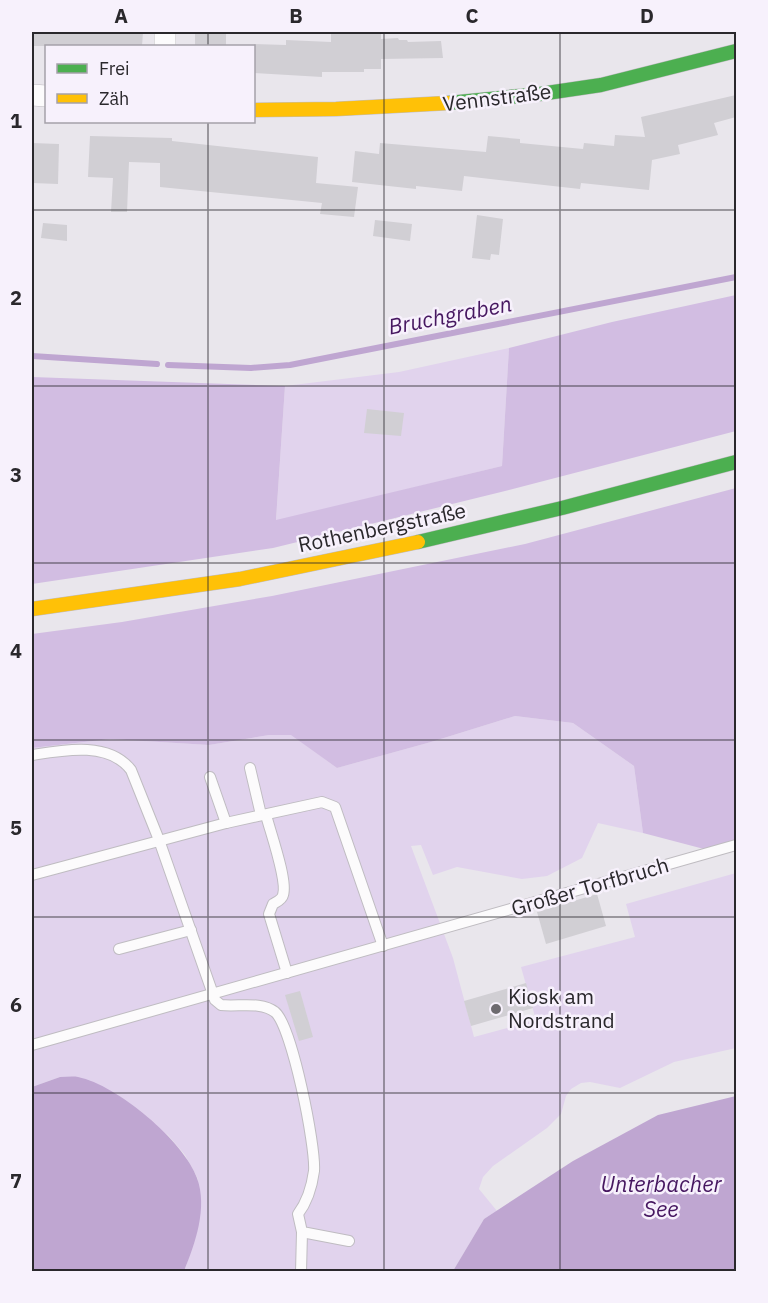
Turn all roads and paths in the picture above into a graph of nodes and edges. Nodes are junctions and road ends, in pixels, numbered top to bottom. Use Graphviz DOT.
graph roads {
  1 [pos="736,51"];
  2 [pos="255,110"];
  3 [pos="736,462"];
  4 [pos="32,609"];
  5 [pos="32,755"];
  6 [pos="250,768"];
  7 [pos="210,777"];
  8 [pos="263,815"];
  9 [pos="226,823"];
  10 [pos="159,840"];
  11 [pos="736,845"];
  12 [pos="32,875"];
  13 [pos="191,930"];
  14 [pos="384,946"];
  15 [pos="119,949"];
  16 [pos="287,973"];
  17 [pos="213,993"];
  18 [pos="32,1045"];
  19 [pos="302,1232"];
  20 [pos="349,1241"];
  21 [pos="301,1272"];
  1 -- 2 [label="main road, Vennstraße"];
  3 -- 4 [label="main road, Rothenbergstraße"];
  5 -- 10 [label="lane"];
  6 -- 8 [label="lane"];
  7 -- 9 [label="lane"];
  8 -- 9 [label="lane"];
  8 -- 14 [label="lane"];
  8 -- 16 [label="lane"];
  9 -- 10 [label="lane"];
  10 -- 12 [label="lane"];
  10 -- 13 [label="lane"];
  11 -- 14 [label="lane, Großer Torfbruch"];
  13 -- 15 [label="lane"];
  13 -- 17 [label="lane"];
  14 -- 16 [label="lane, Großer Torfbruch"];
  16 -- 17 [label="lane, Großer Torfbruch"];
  17 -- 18 [label="lane, Großer Torfbruch"];
  17 -- 19 [label="lane"];
  19 -- 20 [label="lane"];
  19 -- 21 [label="lane"];
}
